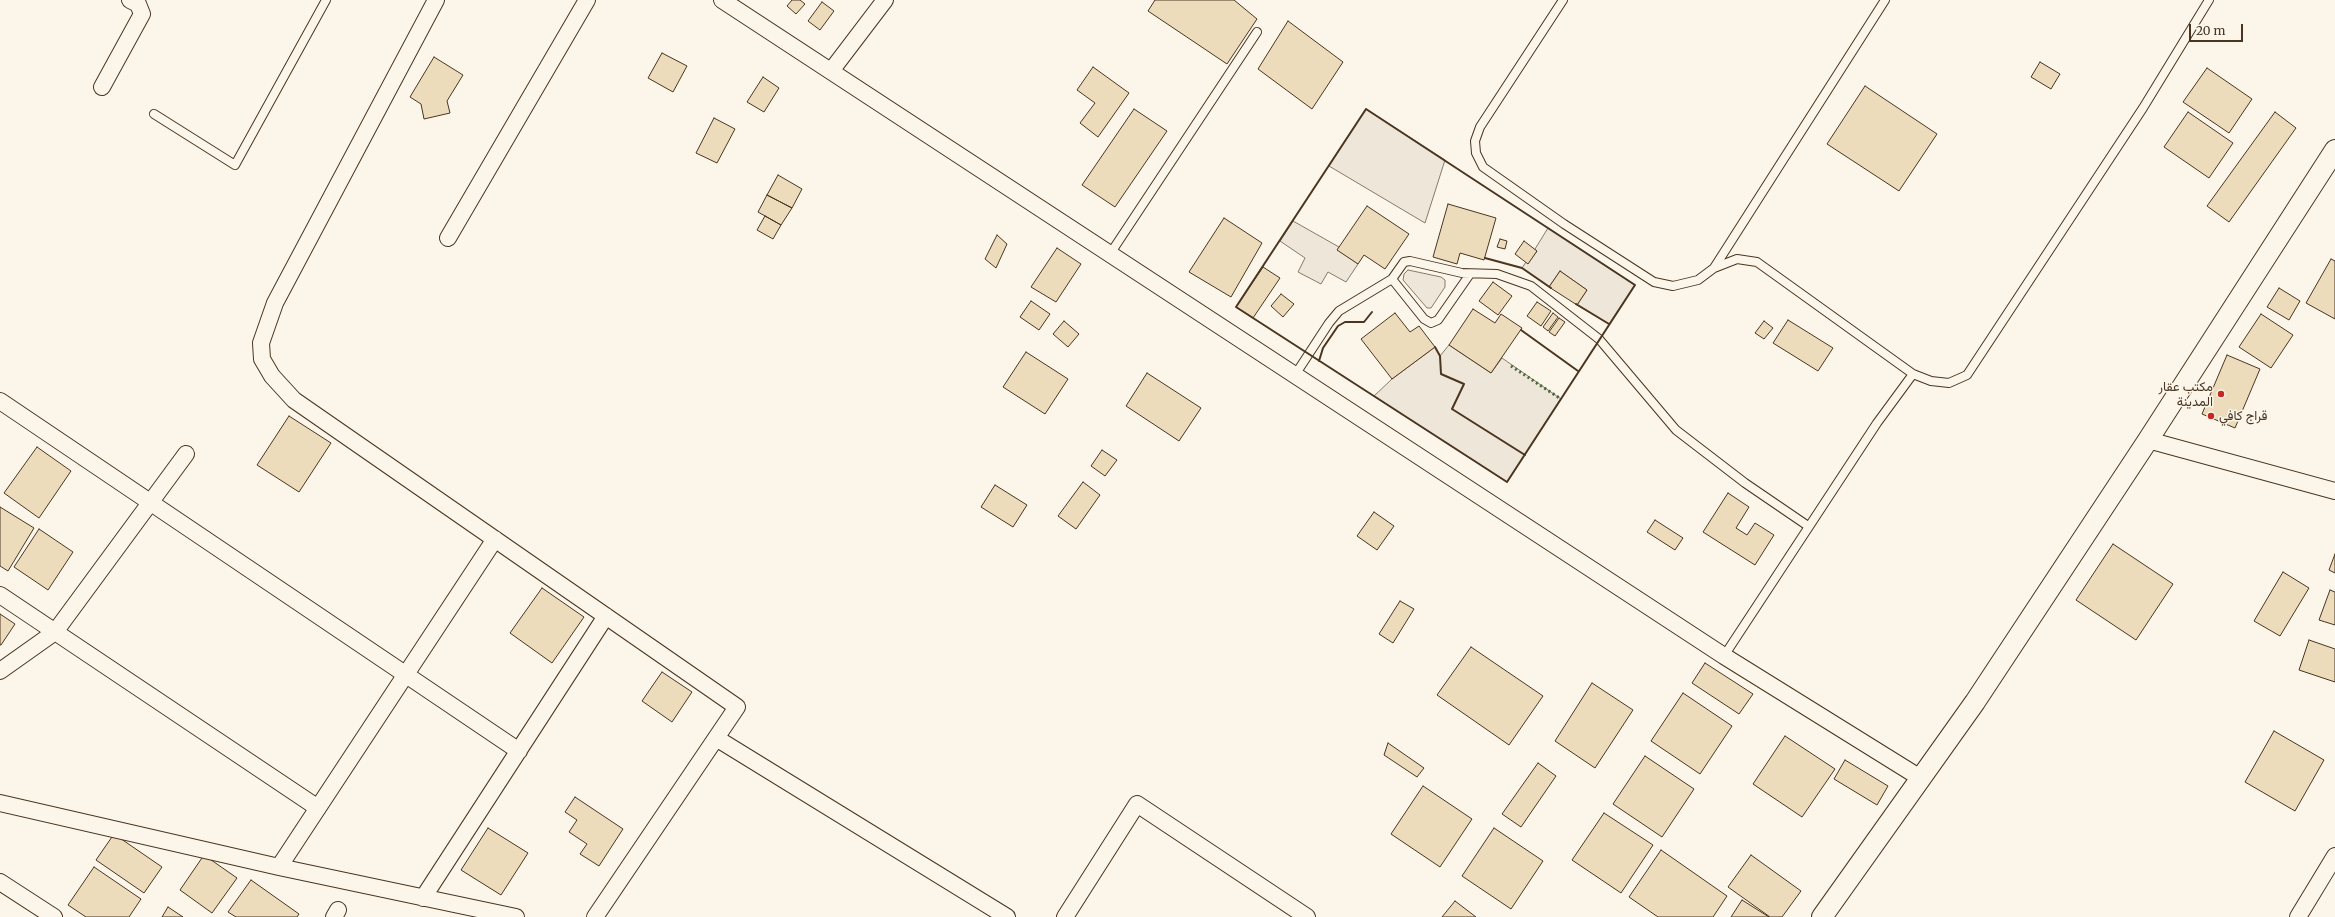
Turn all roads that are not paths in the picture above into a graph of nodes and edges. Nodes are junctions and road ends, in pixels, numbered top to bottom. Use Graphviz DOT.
graph roads {
  1 [pos="130,0"];
  2 [pos="436,0"];
  3 [pos="587,0"];
  4 [pos="722,0"];
  5 [pos="886,0"];
  6 [pos="1563,0"];
  7 [pos="1885,0"];
  8 [pos="2209,0"];
  9 [pos="323,1"];
  10 [pos="1257,32"];
  11 [pos="831,71"];
  12 [pos="102,87"];
  13 [pos="154,114"];
  14 [pos="2335,150"];
  15 [pos="448,238"];
  16 [pos="1110,254"];
  17 [pos="1714,268"];
  18 [pos="1470,274"];
  19 [pos="1392,279"];
  20 [pos="1913,374"];
  21 [pos="1295,375"];
  22 [pos="0,401"];
  23 [pos="2148,440"];
  24 [pos="186,454"];
  25 [pos="2335,491"];
  26 [pos="150,502"];
  27 [pos="1808,526"];
  28 [pos="495,539"];
  29 [pos="0,595"];
  30 [pos="606,616"];
  31 [pos="55,632"];
  32 [pos="1724,656"];
  33 [pos="0,671"];
  34 [pos="406,674"];
  35 [pos="716,738"];
  36 [pos="519,750"];
  37 [pos="1922,779"];
  38 [pos="0,803"];
  39 [pos="318,808"];
  40 [pos="2335,856"];
  41 [pos="279,867"];
  42 [pos="0,882"];
  43 [pos="423,898"];
  44 [pos="54,917"];
  45 [pos="516,917"];
  46 [pos="595,917"];
  47 [pos="1007,917"];
  48 [pos="1065,917"];
  49 [pos="1307,917"];
  50 [pos="1822,917"];
  51 [pos="2298,917"];
  1 -- 12 [label="street"];
  2 -- 28 [label="street"];
  3 -- 15 [label="street"];
  4 -- 11 [label="street"];
  5 -- 11 [label="street"];
  6 -- 17 [label="lane"];
  7 -- 17 [label="lane"];
  8 -- 20 [label="lane"];
  9 -- 13 [label="lane"];
  10 -- 16 [label="lane"];
  11 -- 16 [label="street"];
  14 -- 23 [label="street"];
  16 -- 21 [label="street"];
  17 -- 20 [label="lane"];
  18 -- 19 [label="lane"];
  18 -- 19 [label="lane"];
  18 -- 27 [label="lane"];
  19 -- 21 [label="lane"];
  20 -- 27 [label="lane"];
  21 -- 32 [label="street"];
  22 -- 26 [label="street"];
  23 -- 25 [label="street"];
  23 -- 37 [label="street"];
  24 -- 26 [label="street"];
  26 -- 31 [label="street"];
  26 -- 34 [label="street"];
  27 -- 32 [label="lane"];
  28 -- 30 [label="street"];
  28 -- 34 [label="street"];
  29 -- 31 [label="street"];
  30 -- 35 [label="street"];
  30 -- 36 [label="street"];
  31 -- 33 [label="street"];
  31 -- 39 [label="street"];
  32 -- 37 [label="street"];
  34 -- 36 [label="street"];
  34 -- 39 [label="street"];
  35 -- 46 [label="street"];
  35 -- 47 [label="street"];
  36 -- 43 [label="street"];
  37 -- 50 [label="street"];
  38 -- 41 [label="street"];
  39 -- 41 [label="street"];
  40 -- 51 [label="street"];
  41 -- 43 [label="street"];
  42 -- 44 [label="street"];
  43 -- 45 [label="street"];
  48 -- 49 [label="street"];
}
